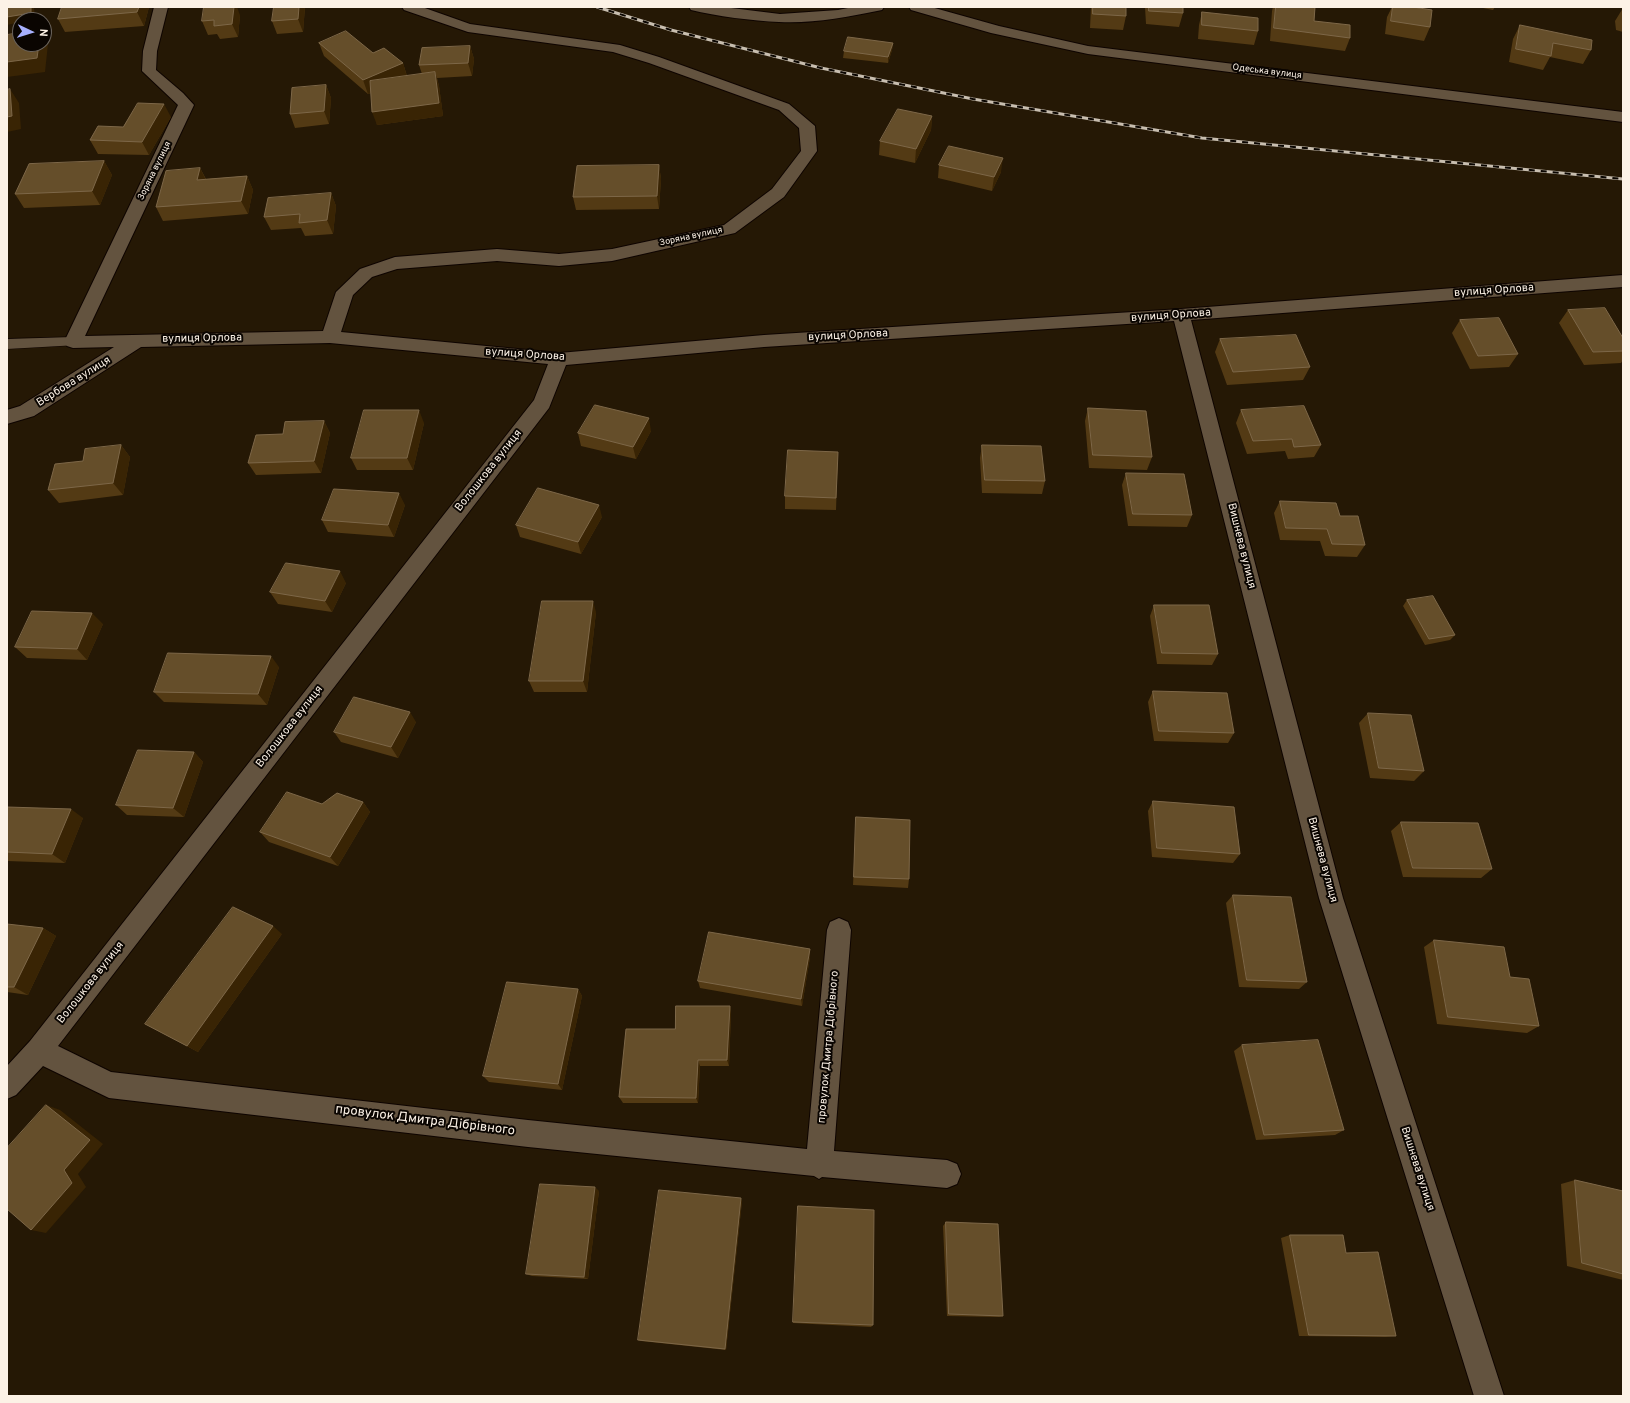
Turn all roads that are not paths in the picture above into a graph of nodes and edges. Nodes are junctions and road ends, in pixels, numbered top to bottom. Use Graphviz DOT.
graph roads {
  1 [pos="161,7"];
  2 [pos="409,7"];
  3 [pos="696,7"];
  4 [pos="877,7"];
  5 [pos="916,7"];
  6 [pos="1623,117"];
  7 [pos="1623,281"];
  8 [pos="1181,315"];
  9 [pos="330,337"];
  10 [pos="139,340"];
  11 [pos="73,342"];
  12 [pos="7,344"];
  13 [pos="560,360"];
  14 [pos="7,417"];
  15 [pos="839,930"];
  16 [pos="39,1050"];
  17 [pos="7,1086"];
  18 [pos="819,1164"];
  19 [pos="947,1174"];
  20 [pos="1490,1396"];
  1 -- 11 [label="street, Зоряна вулиця"];
  2 -- 9 [label="street, Зоряна вулиця"];
  3 -- 4 [label="street"];
  5 -- 6 [label="street, Одеська вулиця"];
  7 -- 8 [label="street, вулиця Орлова"];
  8 -- 13 [label="street, вулиця Орлова"];
  8 -- 20 [label="street, Вишнева вулиця"];
  9 -- 10 [label="street, вулиця Орлова"];
  9 -- 13 [label="street, вулиця Орлова"];
  10 -- 11 [label="street, вулиця Орлова"];
  10 -- 14 [label="street, Вербова вулиця"];
  11 -- 12 [label="lane"];
  13 -- 16 [label="street, Волошкова вулиця"];
  15 -- 18 [label="street, провулок Дмитра Дібрівного"];
  16 -- 17 [label="street, Волошкова вулиця"];
  16 -- 18 [label="street, провулок Дмитра Дібрівного"];
  18 -- 19 [label="street, провулок Дмитра Дібрівного"];
}
